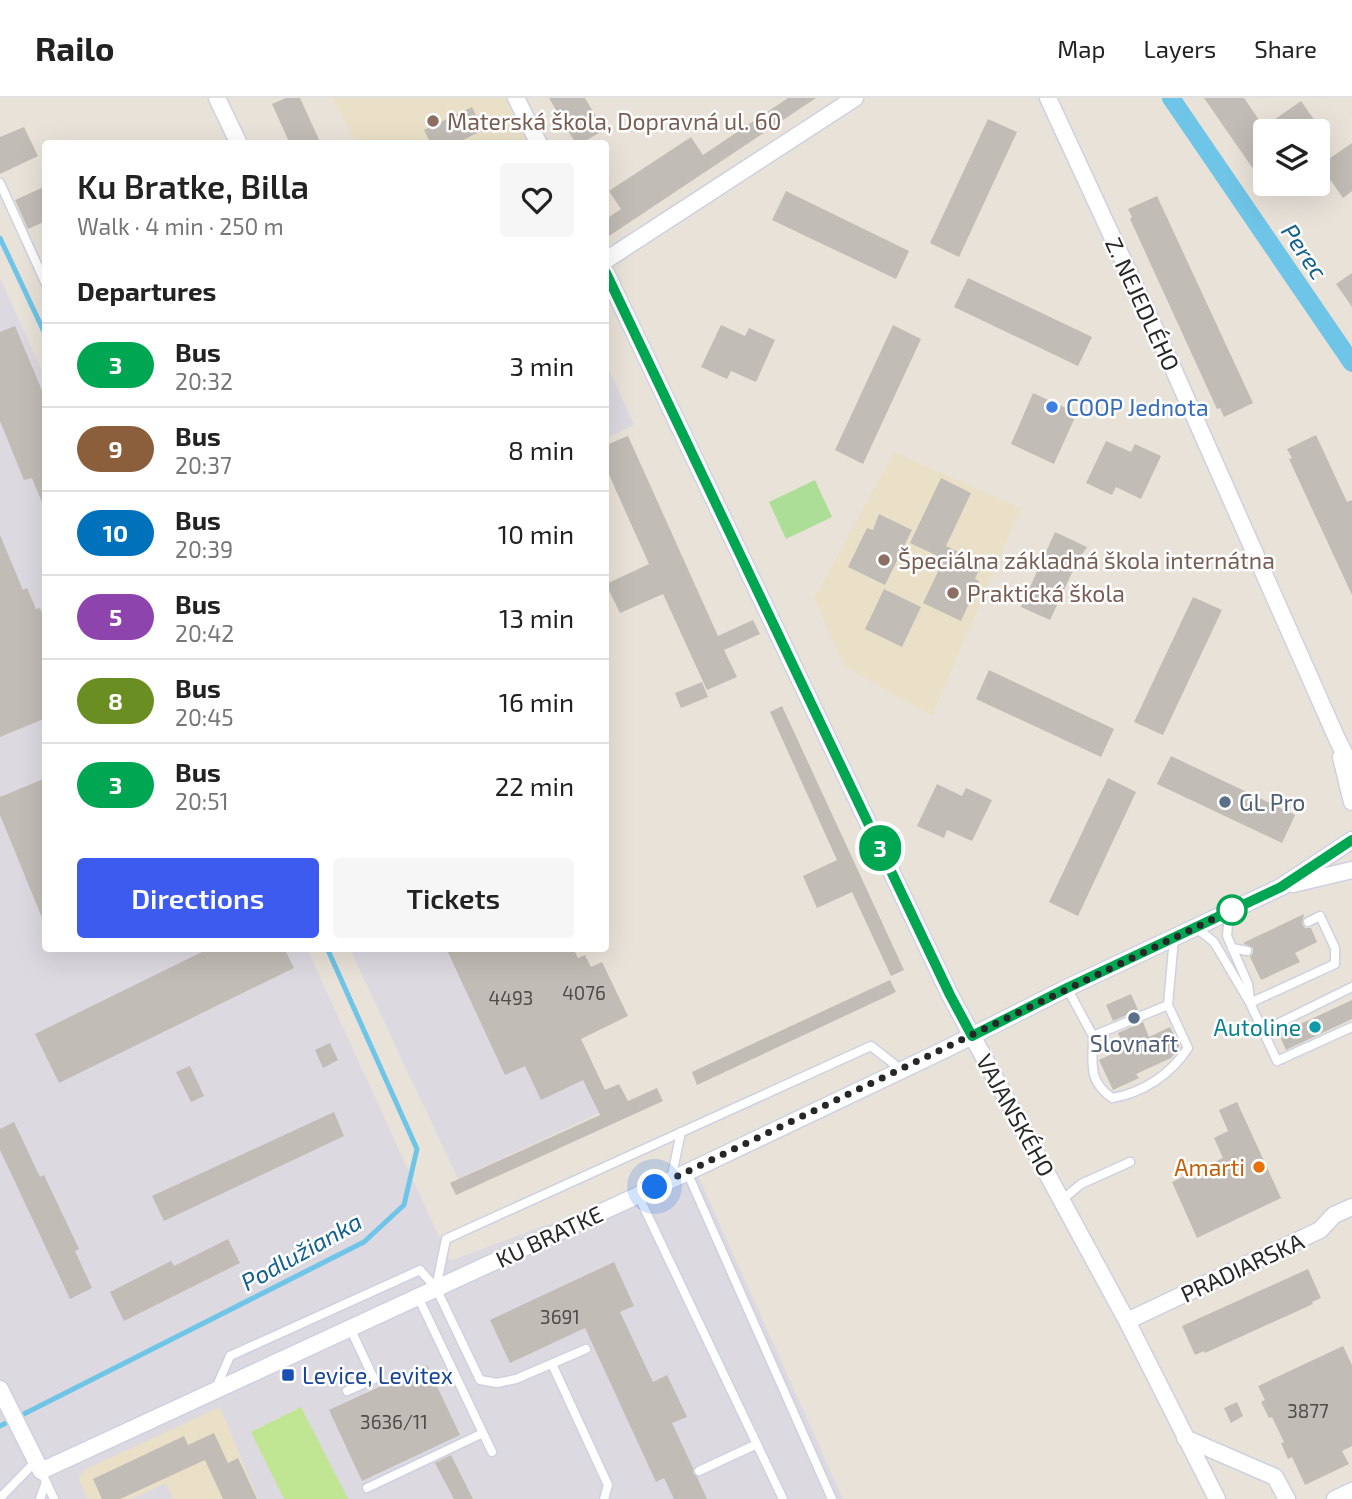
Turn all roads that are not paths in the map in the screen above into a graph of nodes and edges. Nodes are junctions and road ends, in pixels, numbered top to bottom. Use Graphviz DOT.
graph roads {
  1 [pos="217,98"];
  2 [pos="516,98"];
  3 [pos="855,98"];
  4 [pos="1048,98"];
  5 [pos="237,140"];
  6 [pos="537,140"];
  7 [pos="0,183"];
  8 [pos="609,258"];
  9 [pos="42,275"];
  10 [pos="609,279"];
  11 [pos="1338,741"];
  12 [pos="1352,768"];
  13 [pos="1352,802"];
  14 [pos="1352,840"];
  15 [pos="1352,870"];
  16 [pos="1281,887"];
  17 [pos="1229,911"];
  18 [pos="1308,922"];
  19 [pos="1195,927"];
  20 [pos="1174,937"];
  21 [pos="1232,948"];
  22 [pos="1247,951"];
  23 [pos="1352,987"];
  24 [pos="1067,988"];
  25 [pos="1250,1003"];
  26 [pos="1168,1005"];
  27 [pos="1352,1027"];
  28 [pos="1263,1031"];
  29 [pos="972,1036"];
  30 [pos="1093,1036"];
  31 [pos="898,1072"];
  32 [pos="681,1132"];
  33 [pos="1130,1161"];
  34 [pos="687,1172"];
  35 [pos="671,1180"];
  36 [pos="638,1195"];
  37 [pos="1062,1200"];
  38 [pos="1352,1207"];
  39 [pos="436,1288"];
  40 [pos="418,1297"];
  41 [pos="1127,1321"];
  42 [pos="350,1328"];
  43 [pos="586,1349"];
  44 [pos="552,1364"];
  45 [pos="215,1391"];
  46 [pos="347,1391"];
  47 [pos="3,1395"];
  48 [pos="483,1433"];
  49 [pos="1185,1438"];
  50 [pos="757,1444"];
  51 [pos="492,1452"];
  52 [pos="41,1471"];
  53 [pos="699,1471"];
  54 [pos="367,1488"];
  55 [pos="1352,1491"];
  56 [pos="0,1497"];
  57 [pos="40,1499"];
  58 [pos="54,1499"];
  59 [pos="604,1499"];
  60 [pos="783,1499"];
  61 [pos="832,1499"];
  62 [pos="1217,1499"];
  63 [pos="1287,1499"];
  64 [pos="1335,1499"];
  1 -- 5 [label="street"];
  2 -- 6 [label="street"];
  3 -- 8 [label="street"];
  4 -- 11 [label="street, Z. NEJEDLÉHO"];
  7 -- 9 [label="lane"];
  10 -- 29 [label="street, VAJANSKÉHO"];
  11 -- 12 [label="street, Z. NEJEDLÉHO"];
  11 -- 13 [label="street, Z. NEJEDLÉHO"];
  14 -- 16 [label="street, KU BRATKE"];
  15 -- 16 [label="street, KU BRATKE"];
  16 -- 17 [label="street, KU BRATKE"];
  17 -- 19 [label="street, KU BRATKE"];
  17 -- 21 [label="lane"];
  18 -- 25 [label="lane"];
  19 -- 20 [label="street, KU BRATKE"];
  19 -- 25 [label="lane"];
  20 -- 24 [label="street, KU BRATKE"];
  20 -- 26 [label="lane"];
  21 -- 22 [label="lane"];
  21 -- 25 [label="lane"];
  23 -- 28 [label="lane"];
  24 -- 29 [label="street, KU BRATKE"];
  24 -- 30 [label="lane"];
  25 -- 28 [label="lane"];
  26 -- 30 [label="lane"];
  26 -- 30 [label="lane"];
  27 -- 28 [label="lane"];
  29 -- 31 [label="street, KU BRATKE"];
  29 -- 37 [label="street, VAJANSKÉHO"];
  31 -- 32 [label="lane"];
  31 -- 34 [label="street, KU BRATKE"];
  32 -- 35 [label="lane"];
  32 -- 39 [label="lane"];
  33 -- 37 [label="lane"];
  34 -- 35 [label="street, KU BRATKE"];
  34 -- 61 [label="lane"];
  35 -- 36 [label="street, KU BRATKE"];
  36 -- 39 [label="street, KU BRATKE"];
  36 -- 50 [label="lane"];
  37 -- 41 [label="street, VAJANSKÉHO"];
  38 -- 41 [label="street, PRADIARSKA"];
  39 -- 40 [label="street, KU BRATKE"];
  39 -- 44 [label="lane"];
  39 -- 45 [label="lane"];
  40 -- 42 [label="street, KU BRATKE"];
  40 -- 48 [label="lane"];
  41 -- 49 [label="street, VAJANSKÉHO"];
  42 -- 45 [label="street, KU BRATKE"];
  42 -- 46 [label="lane"];
  43 -- 44 [label="lane"];
  44 -- 59 [label="lane"];
  45 -- 52 [label="street, KU BRATKE"];
  47 -- 52 [label="street"];
  48 -- 51 [label="lane"];
  48 -- 54 [label="lane"];
  49 -- 62 [label="street, VAJANSKÉHO"];
  49 -- 63 [label="street"];
  50 -- 53 [label="lane"];
  50 -- 60 [label="lane"];
  52 -- 56 [label="lane"];
  52 -- 57 [label="lane"];
  52 -- 58 [label="lane"];
  55 -- 64 [label="street"];
}
